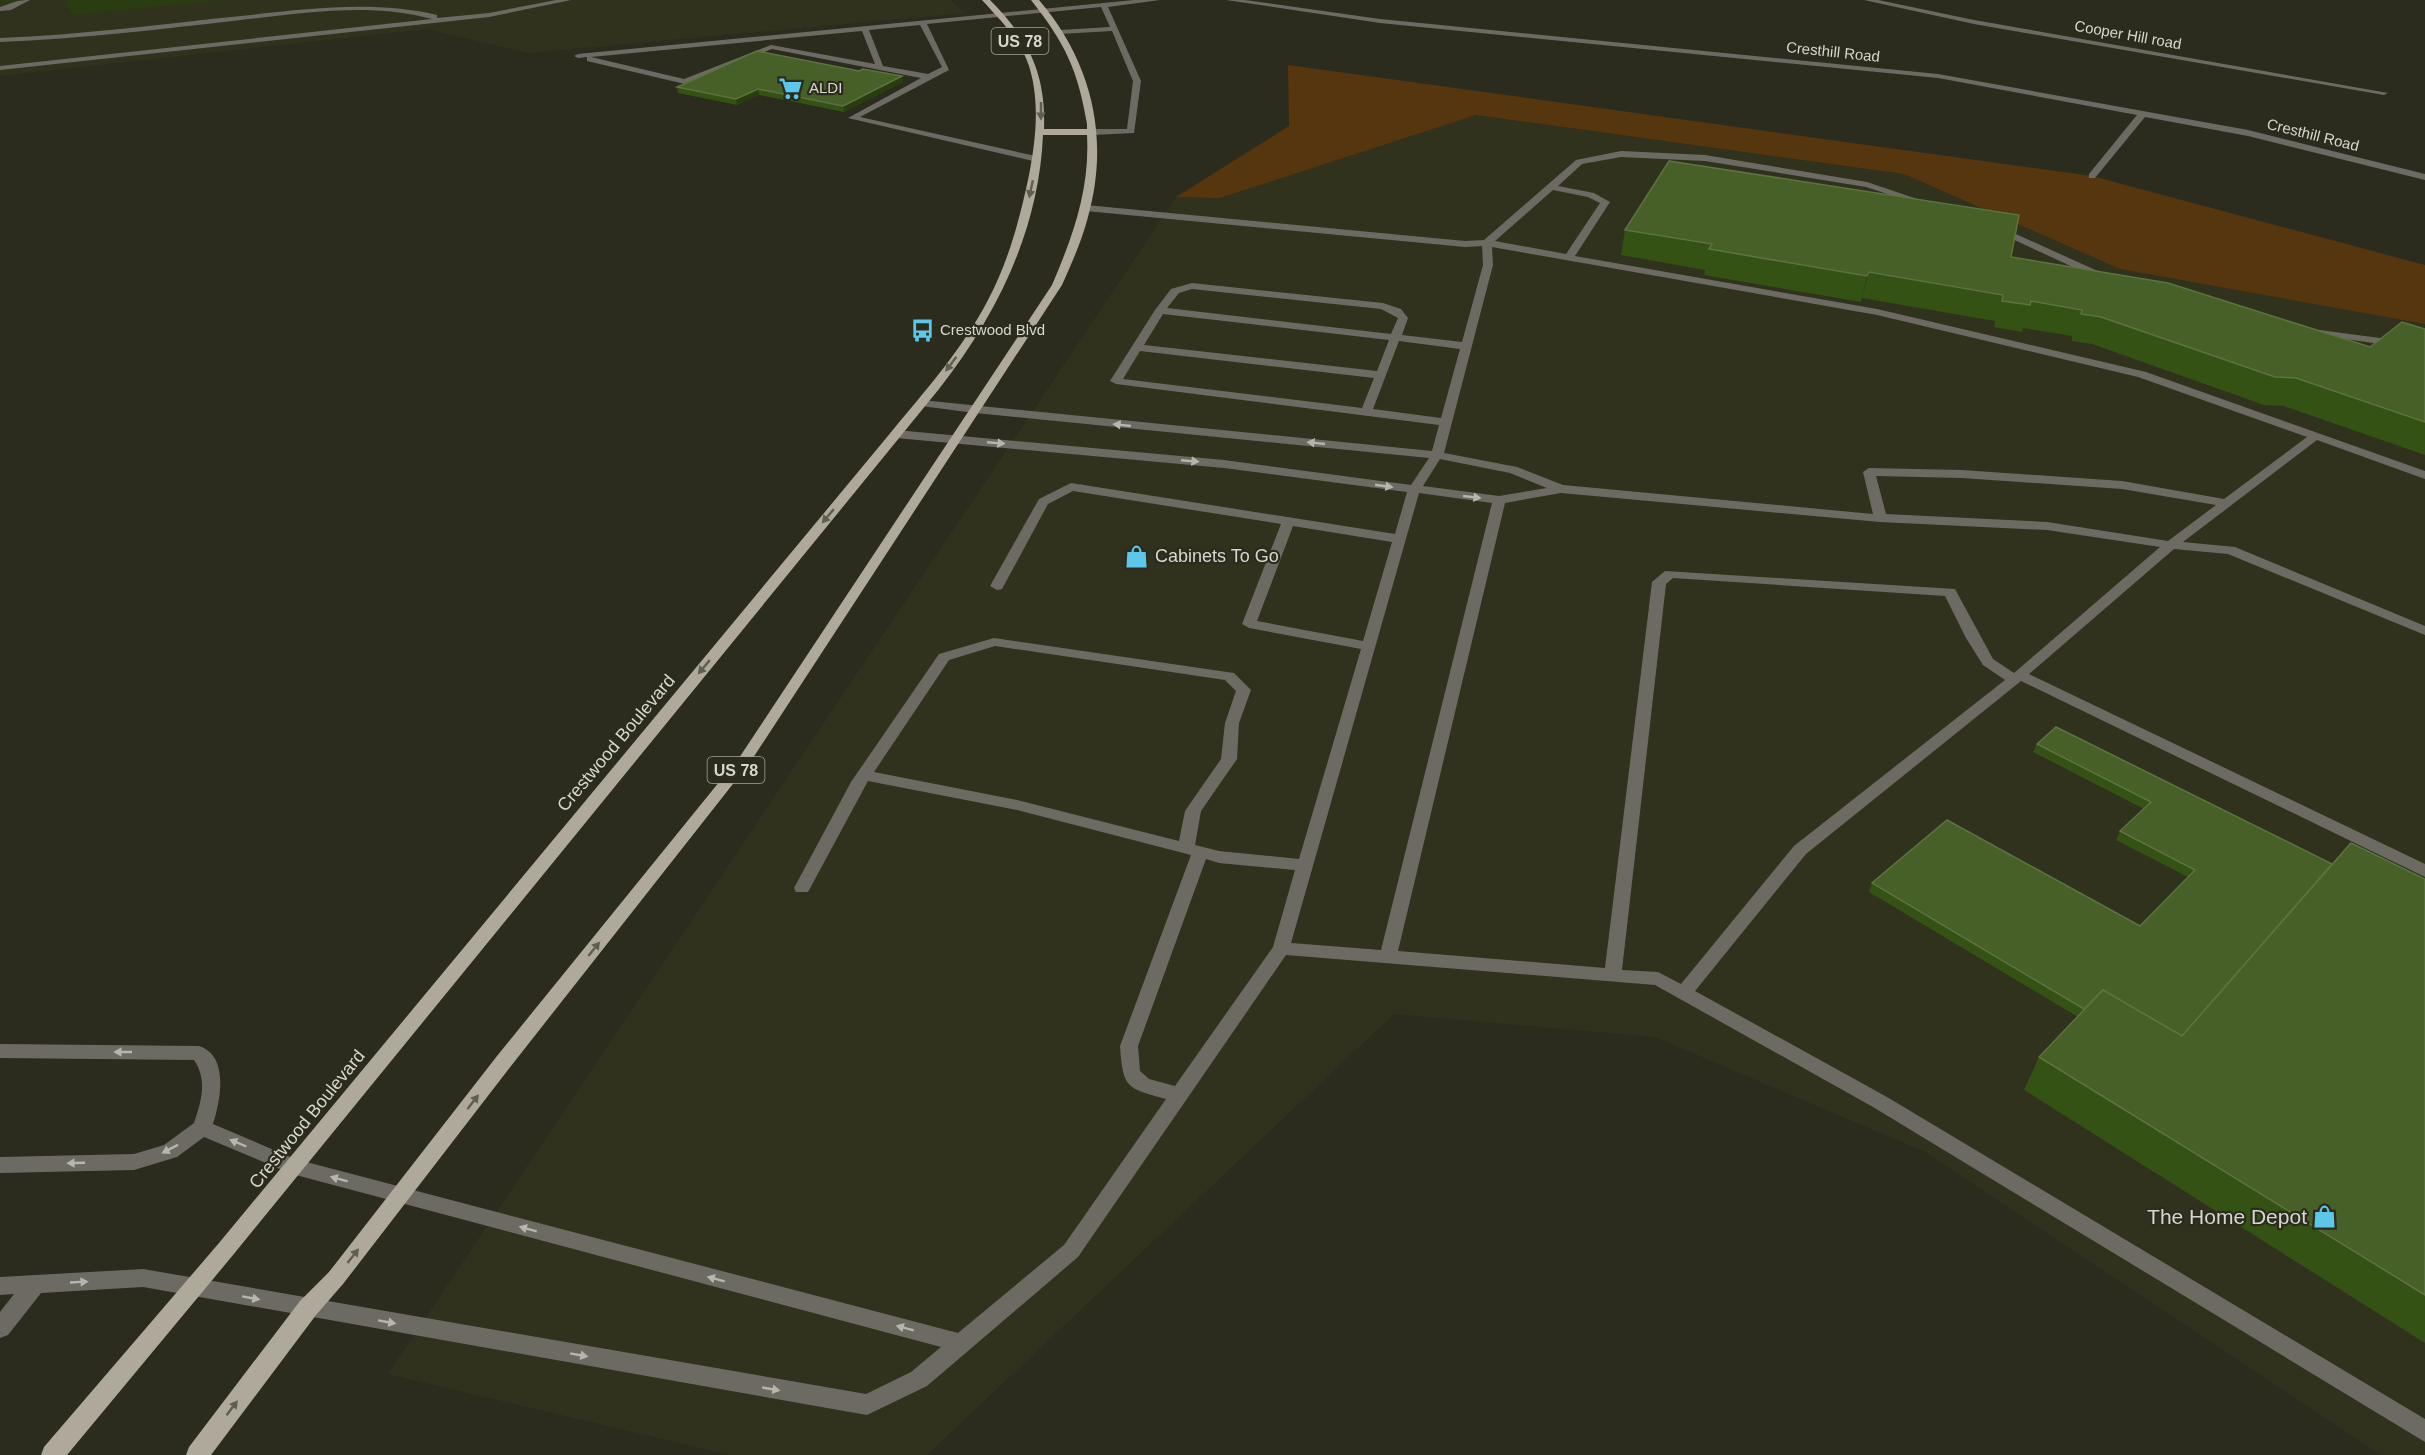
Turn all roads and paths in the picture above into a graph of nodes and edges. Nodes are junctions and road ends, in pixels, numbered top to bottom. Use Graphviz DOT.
graph roads {
  1 [pos="26,0"];
  2 [pos="567,0"];
  3 [pos="986,0"];
  4 [pos="1156,0"];
  5 [pos="1230,0"];
  6 [pos="1868,0"];
  7 [pos="555,1"];
  8 [pos="1126,1"];
  9 [pos="1041,5"];
  10 [pos="1104,5"];
  11 [pos="0,9"];
  12 [pos="1002,15"];
  13 [pos="443,20"];
  14 [pos="923,22"];
  15 [pos="865,28"];
  16 [pos="1115,29"];
  17 [pos="1060,32"];
  18 [pos="0,40"];
  19 [pos="820,40"];
  20 [pos="822,57"];
  21 [pos="0,68"];
  22 [pos="880,68"];
  23 [pos="930,77"];
  24 [pos="2384,93"];
  25 [pos="2143,113"];
  26 [pos="1041,132"];
  27 [pos="1093,132"];
  28 [pos="1037,159"];
  29 [pos="2092,176"];
  30 [pos="2425,177"];
  31 [pos="1551,187"];
  32 [pos="1086,208"];
  33 [pos="1940,208"];
  34 [pos="1983,223"];
  35 [pos="1487,243"];
  36 [pos="1568,258"];
  37 [pos="2120,284"];
  38 [pos="1160,310"];
  39 [pos="2301,331"];
  40 [pos="1397,338"];
  41 [pos="1466,346"];
  42 [pos="1137,347"];
  43 [pos="2425,347"];
  44 [pos="1381,375"];
  45 [pos="921,403"];
  46 [pos="975,410"];
  47 [pos="1366,412"];
  48 [pos="1446,422"];
  49 [pos="896,434"];
  50 [pos="2314,436"];
  51 [pos="957,439"];
  52 [pos="1437,455"];
  53 [pos="2425,474"];
  54 [pos="1561,489"];
  55 [pos="1414,490"];
  56 [pos="1499,500"];
  57 [pos="2225,503"];
  58 [pos="1880,518"];
  59 [pos="1289,520"];
  60 [pos="1400,539"];
  61 [pos="2171,545"];
  62 [pos="997,586"];
  63 [pos="2425,630"];
  64 [pos="1369,646"];
  65 [pos="2017,677"];
  66 [pos="864,775"];
  67 [pos="1193,850"];
  68 [pos="1305,865"];
  69 [pos="2425,871"];
  70 [pos="802,888"];
  71 [pos="1281,948"];
  72 [pos="1388,957"];
  73 [pos="1613,975"];
  74 [pos="1684,993"];
  75 [pos="0,1052"];
  76 [pos="1179,1095"];
  77 [pos="202,1128"];
  78 [pos="0,1166"];
  79 [pos="292,1166"];
  80 [pos="399,1196"];
  81 [pos="35,1284"];
  82 [pos="0,1286"];
  83 [pos="194,1288"];
  84 [pos="308,1308"];
  85 [pos="0,1328"];
  86 [pos="962,1343"];
  87 [pos="2425,1431"];
  88 [pos="52,1455"];
  89 [pos="196,1455"];
  1 -- 11 [label="street"];
  2 -- 7 [label="street"];
  3 -- 12 [label="main road, Crestwood Boulevard / US 78"];
  4 -- 8 [label="street"];
  5 -- 25 [label="street, Cresthill Road"];
  6 -- 24 [label="street, Cooper Hill road"];
  7 -- 13 [label="street"];
  8 -- 10 [label="street"];
  9 -- 10 [label="street"];
  9 -- 12 [label="street"];
  9 -- 17 [label="main road, US 78"];
  10 -- 16 [label="street"];
  12 -- 14 [label="street"];
  12 -- 26 [label="main road, Crestwood Boulevard / US 78, one-way"];
  13 -- 18 [label="street"];
  13 -- 21 [label="street"];
  14 -- 15 [label="street"];
  14 -- 23 [label="street"];
  15 -- 19 [label="street"];
  15 -- 22 [label="street"];
  16 -- 17 [label="street"];
  16 -- 27 [label="street"];
  17 -- 27 [label="main road, US 78"];
  19 -- 20 [label="street"];
  19 -- 20 [label="street"];
  20 -- 22 [label="street"];
  22 -- 23 [label="street"];
  23 -- 28 [label="street"];
  25 -- 29 [label="street"];
  25 -- 30 [label="street, Cresthill Road"];
  26 -- 27 [label="main road"];
  26 -- 28 [label="main road, Crestwood Boulevard / US 78"];
  27 -- 32 [label="main road, US 78"];
  28 -- 45 [label="main road, Crestwood Boulevard / US 78, one-way"];
  31 -- 33 [label="street"];
  31 -- 35 [label="street"];
  31 -- 36 [label="street"];
  32 -- 35 [label="street"];
  32 -- 46 [label="main road, US 78"];
  34 -- 37 [label="street"];
  35 -- 36 [label="street"];
  35 -- 41 [label="street"];
  36 -- 50 [label="street"];
  38 -- 40 [label="street"];
  38 -- 40 [label="street"];
  38 -- 42 [label="street"];
  39 -- 43 [label="street"];
  40 -- 41 [label="street"];
  40 -- 44 [label="street"];
  41 -- 48 [label="street"];
  42 -- 44 [label="street"];
  42 -- 47 [label="street"];
  44 -- 47 [label="street"];
  45 -- 46 [label="street"];
  45 -- 49 [label="main road, Crestwood Boulevard / US 78"];
  46 -- 51 [label="main road, US 78"];
  52 -- 46 [label="street, one-way"];
  47 -- 48 [label="street"];
  48 -- 52 [label="street"];
  49 -- 51 [label="street"];
  49 -- 79 [label="main road, Crestwood Boulevard / US 78, one-way"];
  50 -- 53 [label="street"];
  50 -- 57 [label="street"];
  51 -- 55 [label="street, one-way"];
  80 -- 51 [label="main road, US 78, one-way"];
  52 -- 54 [label="street"];
  52 -- 55 [label="street"];
  54 -- 56 [label="street"];
  54 -- 58 [label="street"];
  55 -- 56 [label="street, one-way"];
  55 -- 60 [label="street"];
  56 -- 72 [label="street"];
  57 -- 58 [label="street"];
  57 -- 61 [label="street"];
  58 -- 61 [label="street"];
  59 -- 60 [label="street"];
  59 -- 62 [label="street"];
  59 -- 64 [label="street"];
  60 -- 64 [label="street"];
  61 -- 63 [label="street"];
  61 -- 65 [label="street"];
  64 -- 68 [label="street"];
  65 -- 69 [label="street"];
  65 -- 73 [label="street"];
  65 -- 74 [label="street"];
  66 -- 67 [label="street"];
  66 -- 67 [label="street"];
  66 -- 70 [label="street"];
  67 -- 68 [label="street"];
  67 -- 76 [label="street"];
  68 -- 71 [label="street"];
  71 -- 72 [label="street"];
  71 -- 76 [label="street"];
  72 -- 73 [label="street"];
  73 -- 74 [label="street"];
  74 -- 87 [label="street"];
  77 -- 75 [label="street, one-way"];
  76 -- 86 [label="street"];
  77 -- 78 [label="street, one-way"];
  79 -- 77 [label="street, one-way"];
  80 -- 79 [label="street, one-way"];
  79 -- 83 [label="main road, Crestwood Boulevard / US 78"];
  84 -- 80 [label="main road, US 78, one-way"];
  86 -- 80 [label="street, one-way"];
  81 -- 82 [label="street"];
  81 -- 83 [label="street, one-way"];
  81 -- 85 [label="street"];
  83 -- 84 [label="street, one-way"];
  83 -- 88 [label="main road, Crestwood Boulevard / US 78"];
  84 -- 86 [label="street, one-way"];
  89 -- 84 [label="main road, US 78, one-way"];
}
